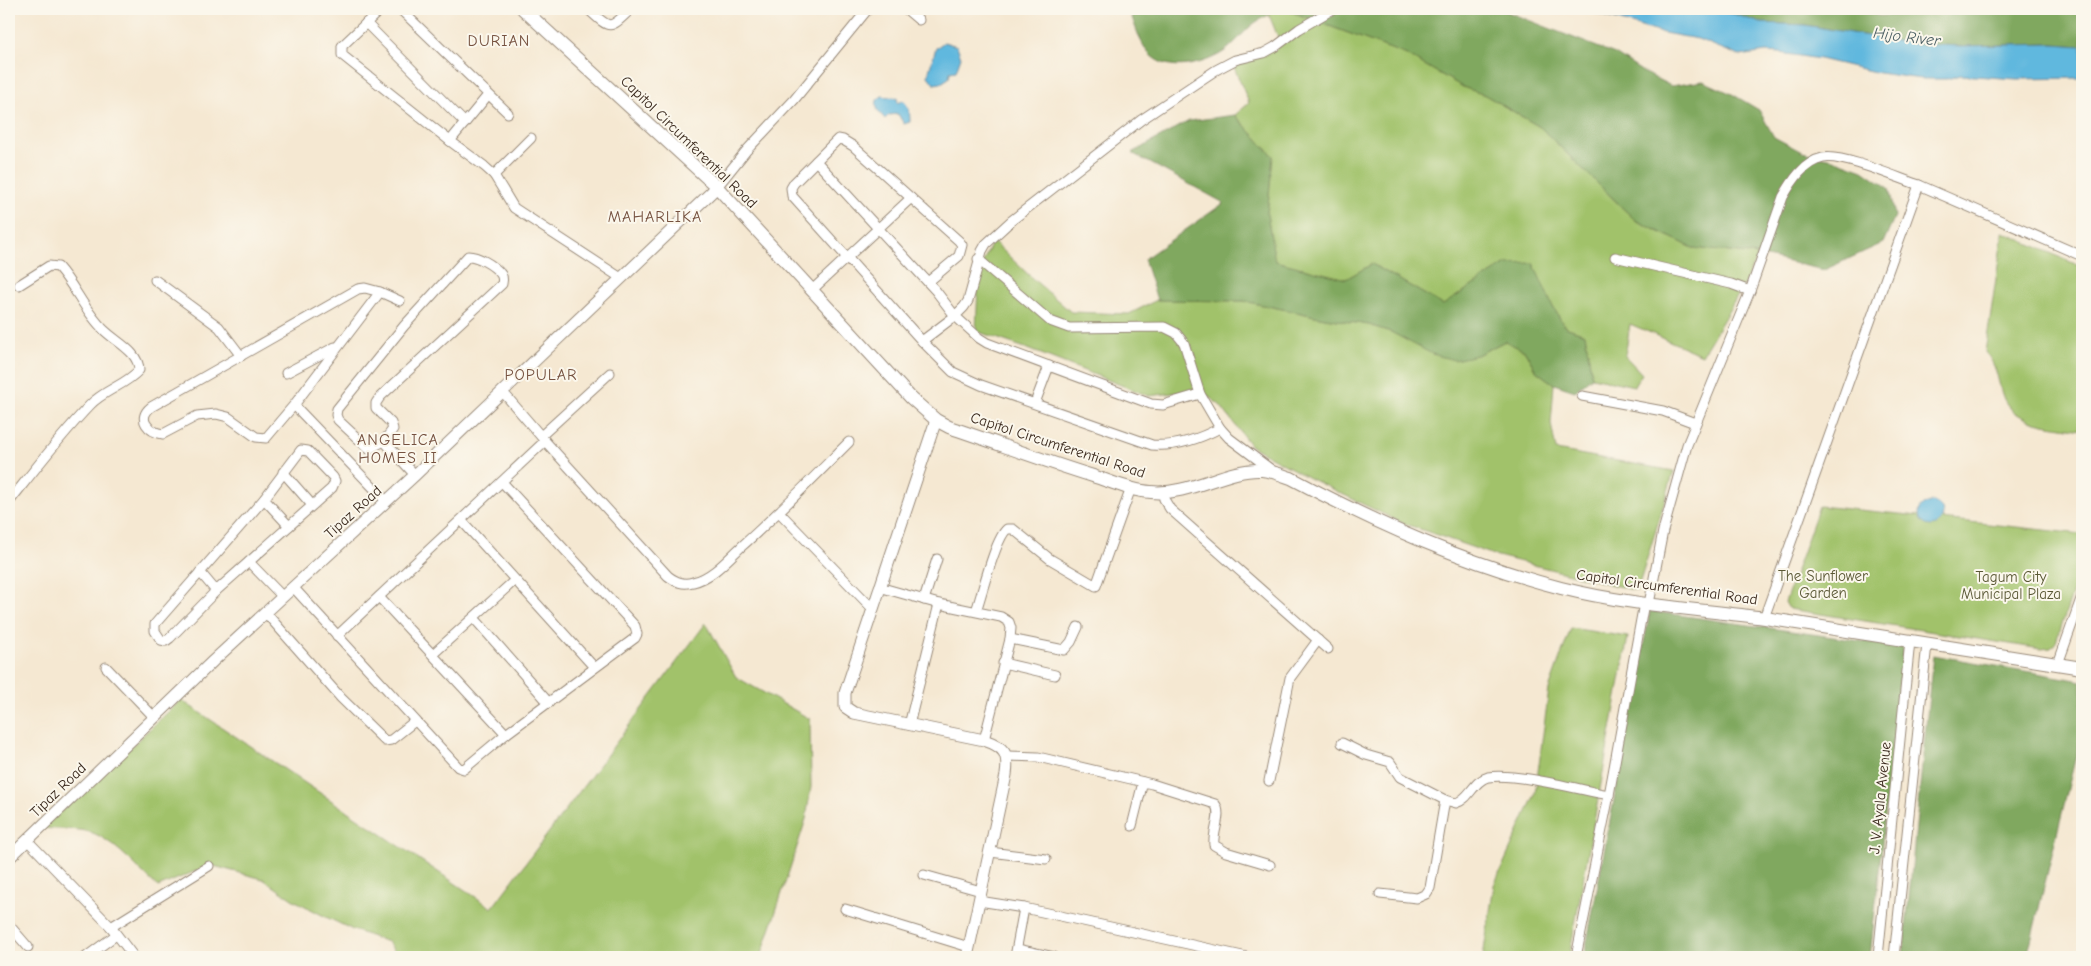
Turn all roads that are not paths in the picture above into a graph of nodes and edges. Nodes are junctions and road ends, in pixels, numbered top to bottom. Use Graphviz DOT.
graph roads {
  1 [pos="381,9"];
  2 [pos="400,9"];
  3 [pos="524,9"];
  4 [pos="588,9"];
  5 [pos="632,9"];
  6 [pos="868,9"];
  7 [pos="906,9"];
  8 [pos="1333,9"];
  9 [pos="920,20"];
  10 [pos="366,23"];
  11 [pos="488,95"];
  12 [pos="508,113"];
  13 [pos="465,123"];
  14 [pos="530,138"];
  15 [pos="450,141"];
  16 [pos="816,161"];
  17 [pos="494,175"];
  18 [pos="1919,186"];
  19 [pos="717,187"];
  20 [pos="912,198"];
  21 [pos="879,230"];
  22 [pos="2082,256"];
  23 [pos="848,257"];
  24 [pos="1615,257"];
  25 [pos="978,259"];
  26 [pos="621,278"];
  27 [pos="154,280"];
  28 [pos="928,282"];
  29 [pos="19,285"];
  30 [pos="811,291"];
  31 [pos="1750,291"];
  32 [pos="380,292"];
  33 [pos="400,301"];
  34 [pos="955,316"];
  35 [pos="922,341"];
  36 [pos="338,346"];
  37 [pos="241,356"];
  38 [pos="1049,366"];
  39 [pos="286,373"];
  40 [pos="610,374"];
  41 [pos="502,391"];
  42 [pos="1200,394"];
  43 [pos="1582,396"];
  44 [pos="1035,403"];
  45 [pos="294,405"];
  46 [pos="936,420"];
  47 [pos="1696,423"];
  48 [pos="1220,428"];
  49 [pos="543,439"];
  50 [pos="384,441"];
  51 [pos="849,442"];
  52 [pos="283,472"];
  53 [pos="1275,472"];
  54 [pos="415,475"];
  55 [pos="502,483"];
  56 [pos="1131,488"];
  57 [pos="1163,493"];
  58 [pos="264,499"];
  59 [pos="386,501"];
  60 [pos="9,502"];
  61 [pos="312,505"];
  62 [pos="780,512"];
  63 [pos="462,521"];
  64 [pos="289,526"];
  65 [pos="937,559"];
  66 [pos="249,562"];
  67 [pos="200,572"];
  68 [pos="515,580"];
  69 [pos="293,587"];
  70 [pos="879,587"];
  71 [pos="216,591"];
  72 [pos="282,596"];
  73 [pos="2082,596"];
  74 [pos="379,597"];
  75 [pos="924,600"];
  76 [pos="939,604"];
  77 [pos="1647,604"];
  78 [pos="872,608"];
  79 [pos="265,612"];
  80 [pos="976,612"];
  81 [pos="474,618"];
  82 [pos="1764,618"];
  83 [pos="1078,627"];
  84 [pos="337,636"];
  85 [pos="1010,639"];
  86 [pos="1318,640"];
  87 [pos="1910,641"];
  88 [pos="1926,644"];
  89 [pos="1328,649"];
  90 [pos="433,654"];
  91 [pos="1004,663"];
  92 [pos="2058,664"];
  93 [pos="594,667"];
  94 [pos="106,668"];
  95 [pos="2082,668"];
  96 [pos="1055,675"];
  97 [pos="549,703"];
  98 [pos="154,717"];
  99 [pos="415,721"];
  100 [pos="910,725"];
  101 [pos="506,734"];
  102 [pos="984,740"];
  103 [pos="1342,742"];
  104 [pos="1007,756"];
  105 [pos="1268,781"];
  106 [pos="1143,782"];
  107 [pos="1609,795"];
  108 [pos="1445,800"];
  109 [pos="1132,826"];
  110 [pos="27,840"];
  111 [pos="990,852"];
  112 [pos="9,858"];
  113 [pos="1046,860"];
  114 [pos="1270,865"];
  115 [pos="209,866"];
  116 [pos="924,875"];
  117 [pos="1380,894"];
  118 [pos="980,896"];
  119 [pos="1024,908"];
  120 [pos="845,909"];
  121 [pos="9,925"];
  122 [pos="114,931"];
  123 [pos="1879,944"];
  124 [pos="1896,946"];
  125 [pos="28,947"];
  126 [pos="968,952"];
  127 [pos="1016,953"];
  128 [pos="86,957"];
  129 [pos="134,957"];
  130 [pos="1054,957"];
  131 [pos="1247,957"];
  132 [pos="1576,957"];
  133 [pos="1878,957"];
  134 [pos="1894,957"];
  1 -- 10 [label="street"];
  2 -- 11 [label="street"];
  3 -- 19 [label="main road, Capitol Circumferential Road"];
  4 -- 5 [label="street"];
  6 -- 19 [label="street"];
  7 -- 9 [label="street"];
  8 -- 25 [label="street"];
  10 -- 13 [label="street"];
  10 -- 15 [label="street"];
  11 -- 12 [label="street"];
  11 -- 13 [label="street"];
  13 -- 15 [label="street"];
  14 -- 17 [label="street"];
  15 -- 17 [label="street"];
  16 -- 20 [label="street"];
  16 -- 21 [label="street"];
  16 -- 23 [label="street"];
  17 -- 26 [label="street"];
  18 -- 22 [label="street"];
  18 -- 31 [label="street"];
  18 -- 82 [label="street"];
  19 -- 26 [label="street, Tipaz Road"];
  19 -- 30 [label="main road, Capitol Circumferential Road"];
  20 -- 21 [label="street"];
  20 -- 28 [label="street"];
  21 -- 23 [label="street"];
  21 -- 28 [label="street"];
  23 -- 30 [label="street"];
  23 -- 35 [label="street"];
  24 -- 31 [label="street"];
  25 -- 34 [label="street"];
  25 -- 42 [label="street"];
  26 -- 41 [label="street, Tipaz Road"];
  27 -- 37 [label="street"];
  28 -- 34 [label="street"];
  29 -- 60 [label="street"];
  30 -- 46 [label="main road, Capitol Circumferential Road"];
  31 -- 47 [label="street"];
  32 -- 33 [label="street"];
  32 -- 36 [label="street"];
  32 -- 37 [label="street"];
  34 -- 35 [label="street"];
  34 -- 38 [label="street"];
  35 -- 44 [label="street"];
  36 -- 39 [label="street"];
  36 -- 45 [label="street"];
  37 -- 45 [label="street"];
  38 -- 42 [label="street"];
  38 -- 44 [label="street"];
  40 -- 49 [label="street"];
  41 -- 49 [label="street"];
  41 -- 54 [label="street, Tipaz Road"];
  42 -- 48 [label="street"];
  43 -- 47 [label="street"];
  44 -- 48 [label="street"];
  45 -- 59 [label="street"];
  46 -- 56 [label="main road, Capitol Circumferential Road"];
  46 -- 70 [label="street"];
  47 -- 77 [label="street"];
  48 -- 53 [label="street"];
  49 -- 55 [label="street"];
  49 -- 62 [label="street"];
  50 -- 50 [label="street"];
  50 -- 54 [label="street"];
  51 -- 62 [label="street"];
  52 -- 58 [label="street"];
  52 -- 61 [label="street"];
  52 -- 61 [label="street"];
  53 -- 57 [label="main road, Capitol Circumferential Road"];
  53 -- 77 [label="main road, Capitol Circumferential Road"];
  54 -- 59 [label="street, Tipaz Road"];
  55 -- 63 [label="street"];
  55 -- 93 [label="street"];
  56 -- 57 [label="main road, Capitol Circumferential Road"];
  56 -- 80 [label="street"];
  57 -- 86 [label="street"];
  58 -- 64 [label="street"];
  58 -- 67 [label="street"];
  59 -- 69 [label="street, Tipaz Road"];
  61 -- 64 [label="street"];
  62 -- 78 [label="street"];
  63 -- 68 [label="street"];
  63 -- 74 [label="street"];
  64 -- 66 [label="street"];
  65 -- 75 [label="street"];
  66 -- 71 [label="street"];
  66 -- 72 [label="street"];
  67 -- 71 [label="street"];
  67 -- 71 [label="street"];
  68 -- 81 [label="street"];
  68 -- 93 [label="street"];
  69 -- 72 [label="street, Tipaz Road"];
  69 -- 84 [label="street"];
  70 -- 75 [label="street"];
  70 -- 78 [label="street"];
  72 -- 79 [label="street, Tipaz Road"];
  73 -- 92 [label="street"];
  74 -- 84 [label="street"];
  74 -- 90 [label="street"];
  75 -- 76 [label="street"];
  76 -- 80 [label="street"];
  76 -- 100 [label="street"];
  77 -- 82 [label="main road, Capitol Circumferential Road"];
  77 -- 107 [label="street"];
  78 -- 100 [label="street"];
  79 -- 98 [label="street, Tipaz Road"];
  79 -- 99 [label="street"];
  80 -- 85 [label="street"];
  81 -- 90 [label="street"];
  81 -- 97 [label="street"];
  82 -- 87 [label="main road, Capitol Circumferential Road"];
  83 -- 85 [label="street"];
  84 -- 99 [label="street"];
  85 -- 91 [label="street"];
  86 -- 89 [label="street"];
  86 -- 105 [label="street"];
  87 -- 88 [label="main road, Capitol Circumferential Road"];
  87 -- 123 [label="street, J. V. Ayala Avenue"];
  88 -- 92 [label="main road, Capitol Circumferential Road"];
  88 -- 124 [label="street, J. V. Ayala Avenue"];
  90 -- 101 [label="street"];
  91 -- 96 [label="street"];
  91 -- 102 [label="street"];
  92 -- 95 [label="main road, Capitol Circumferential Road"];
  93 -- 97 [label="street"];
  94 -- 98 [label="street"];
  97 -- 101 [label="street"];
  98 -- 110 [label="street, Tipaz Road"];
  99 -- 101 [label="street"];
  100 -- 102 [label="street"];
  102 -- 104 [label="street"];
  103 -- 108 [label="street"];
  104 -- 106 [label="street"];
  104 -- 111 [label="street"];
  106 -- 109 [label="street"];
  106 -- 114 [label="street"];
  107 -- 108 [label="street"];
  107 -- 132 [label="street"];
  108 -- 117 [label="street"];
  110 -- 112 [label="street, Tipaz Road"];
  110 -- 122 [label="street"];
  111 -- 113 [label="street"];
  111 -- 118 [label="street"];
  115 -- 122 [label="street"];
  116 -- 118 [label="street"];
  118 -- 119 [label="street"];
  118 -- 126 [label="street"];
  119 -- 127 [label="street"];
  119 -- 131 [label="street"];
  120 -- 126 [label="street"];
  121 -- 125 [label="street"];
  122 -- 128 [label="street"];
  122 -- 129 [label="street"];
  123 -- 124 [label="street"];
  123 -- 133 [label="street, J. V. Ayala Avenue"];
  124 -- 134 [label="street, J. V. Ayala Avenue"];
  127 -- 130 [label="street"];
}
